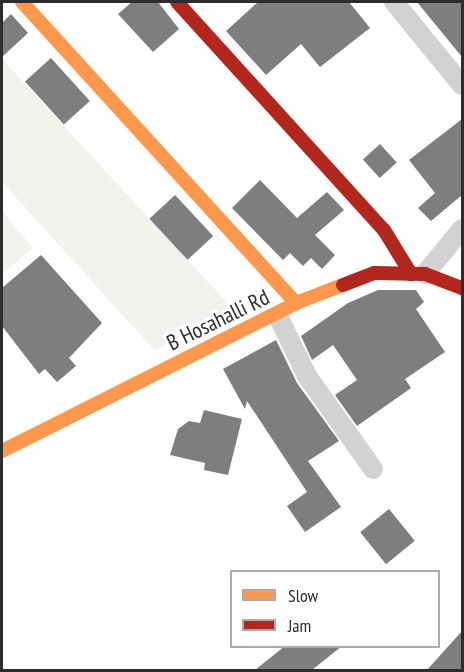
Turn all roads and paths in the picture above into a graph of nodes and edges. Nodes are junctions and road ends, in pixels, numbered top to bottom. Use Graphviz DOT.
graph roads {
  1 [pos="22,2"];
  2 [pos="177,2"];
  3 [pos="394,2"];
  4 [pos="462,85"];
  5 [pos="462,229"];
  6 [pos="418,274"];
  7 [pos="462,288"];
  8 [pos="296,303"];
  9 [pos="278,316"];
  10 [pos="2,451"];
  11 [pos="373,469"];
  1 -- 8 [label="street"];
  2 -- 6 [label="street"];
  3 -- 4 [label="street"];
  5 -- 6 [label="street"];
  6 -- 7 [label="street, B Hosahalli Rd"];
  6 -- 8 [label="street, B Hosahalli Rd"];
  8 -- 9 [label="street, B Hosahalli Rd"];
  9 -- 10 [label="street, B Hosahalli Rd"];
  9 -- 11 [label="street"];
}
